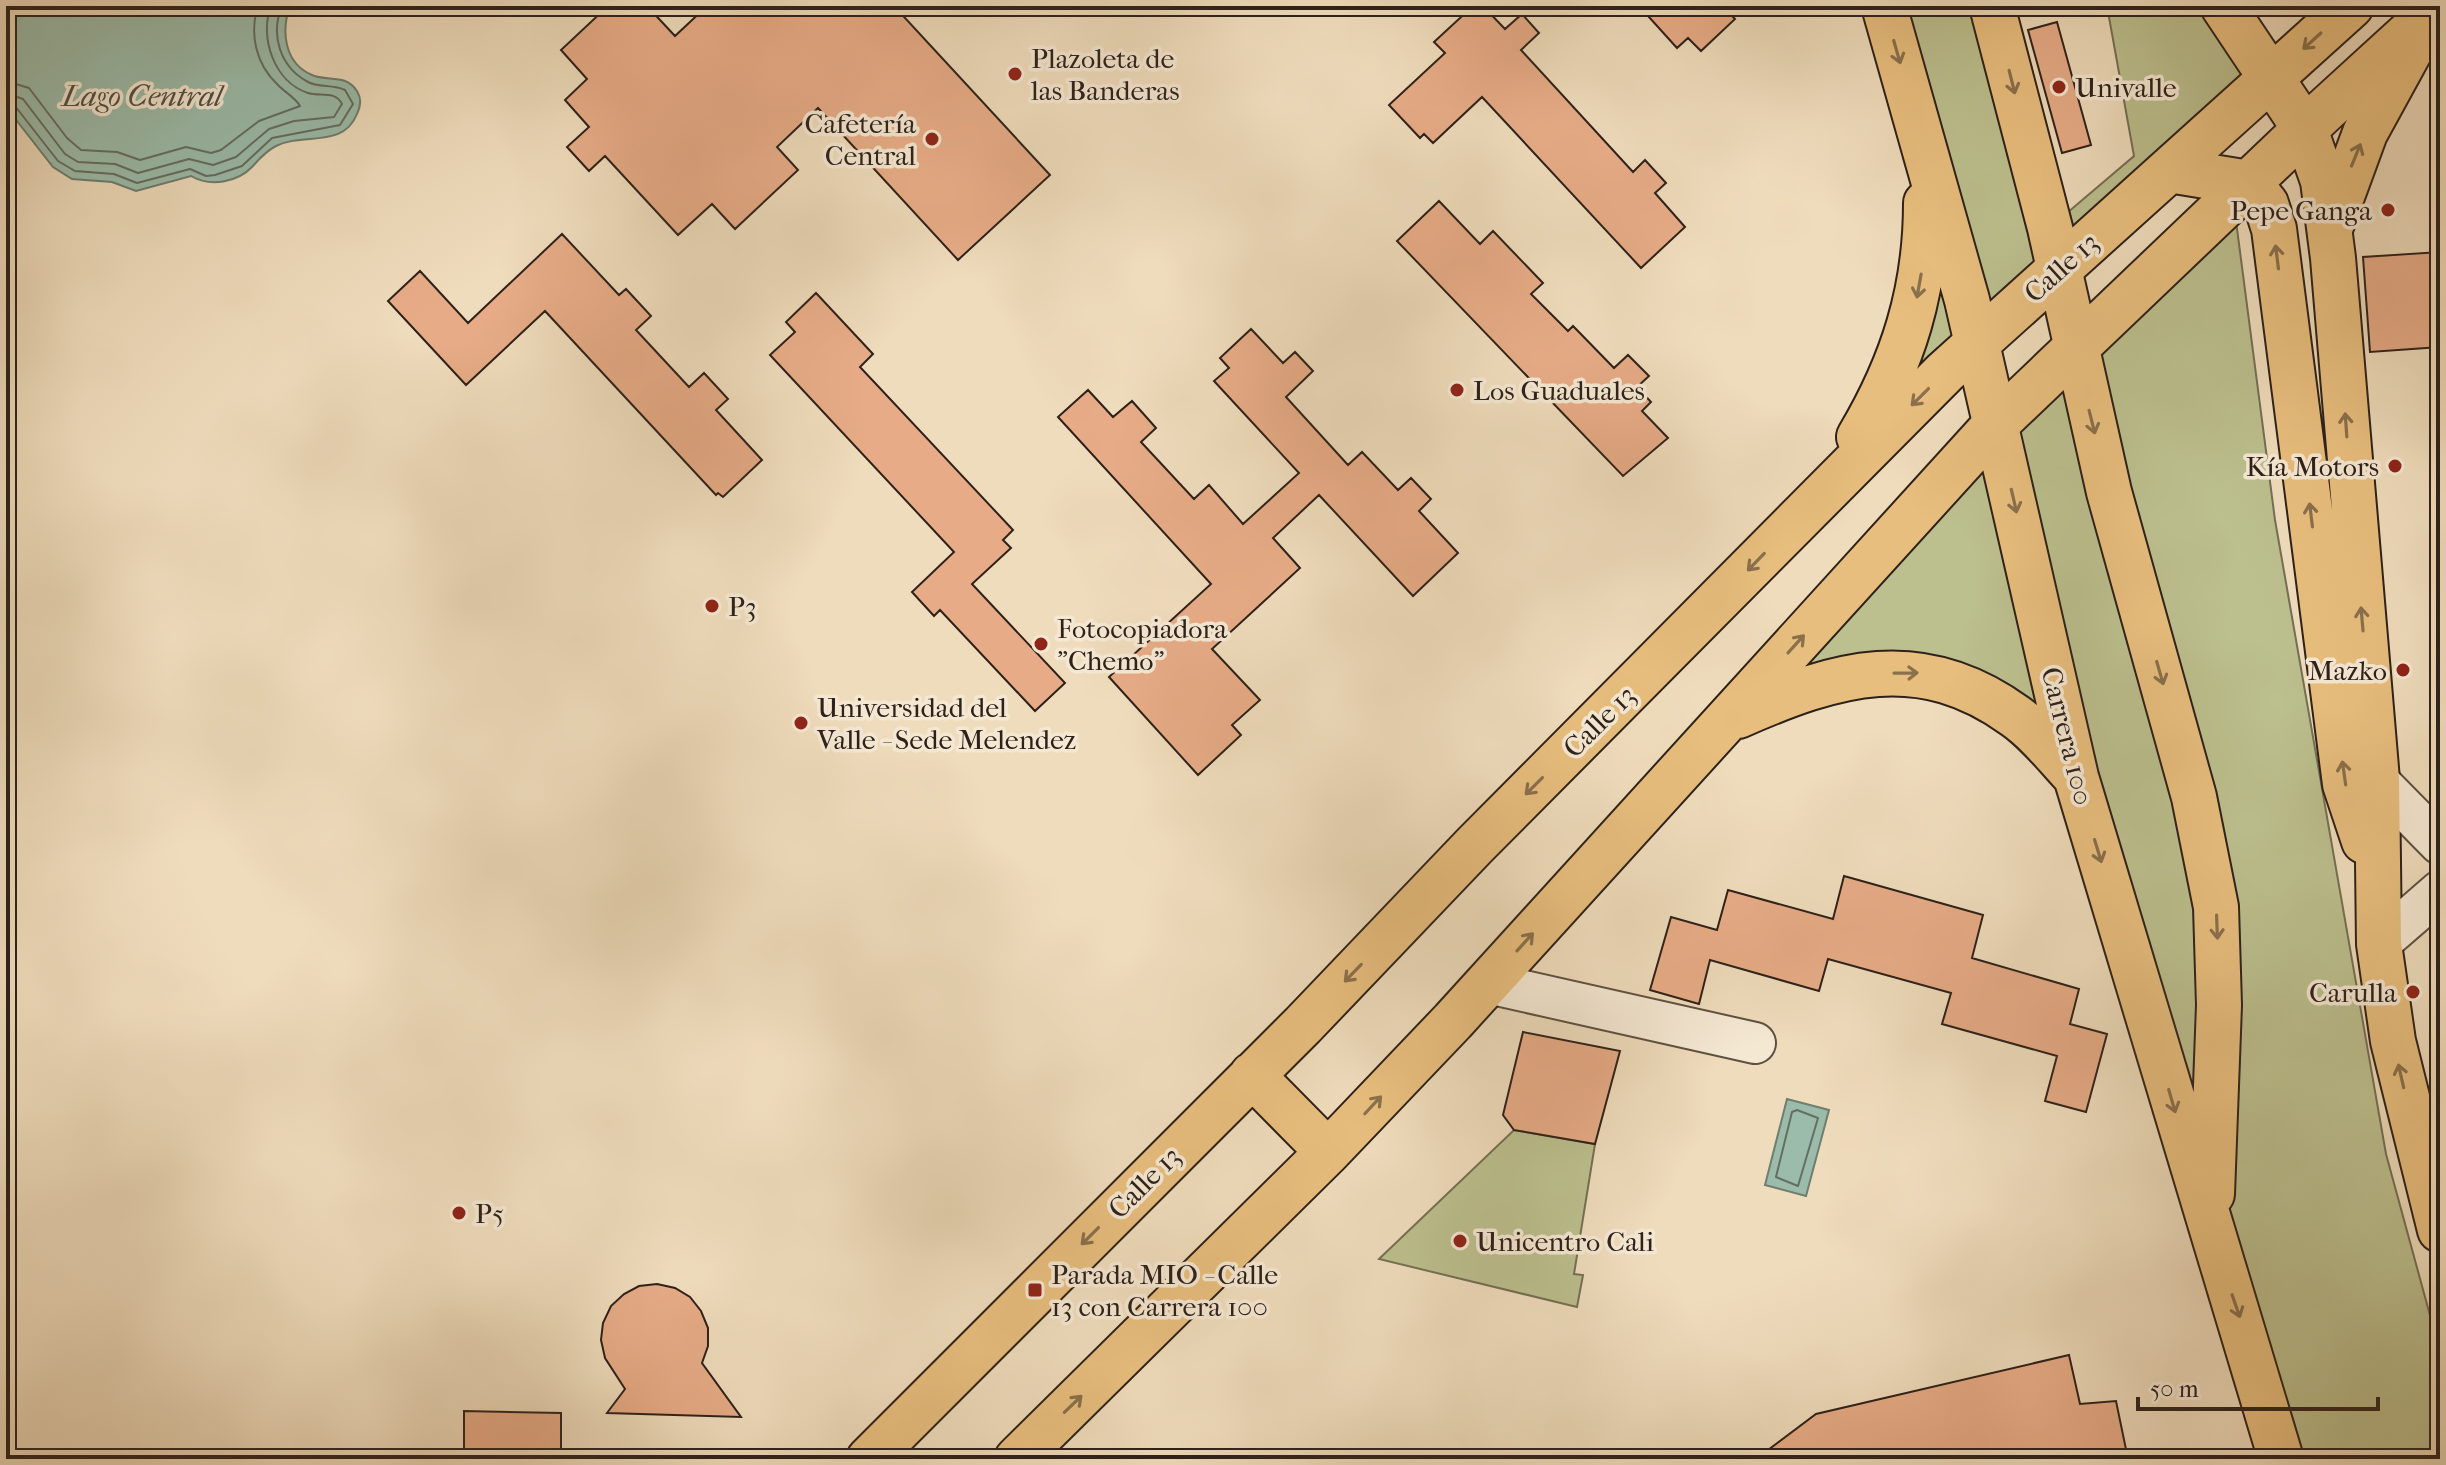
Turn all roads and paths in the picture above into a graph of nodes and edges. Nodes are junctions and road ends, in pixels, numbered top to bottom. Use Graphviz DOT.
graph roads {
  1 [pos="1884,6"];
  2 [pos="1992,6"];
  3 [pos="2223,6"];
  4 [pos="2351,6"];
  5 [pos="2440,7"];
  6 [pos="2273,77"];
  7 [pos="1910,98"];
  8 [pos="2305,129"];
  9 [pos="2169,170"];
  10 [pos="2249,183"];
  11 [pos="2330,228"];
  12 [pos="2058,268"];
  13 [pos="1977,344"];
  14 [pos="2075,346"];
  15 [pos="1994,426"];
  16 [pos="1810,506"];
  17 [pos="1725,722"];
  18 [pos="2076,777"];
  19 [pos="2377,780"];
  20 [pos="2440,844"];
  21 [pos="2375,874"];
  22 [pos="2440,891"];
  23 [pos="2379,944"];
  24 [pos="1488,983"];
  25 [pos="1755,1043"];
  26 [pos="1252,1075"];
  27 [pos="1328,1152"];
  28 [pos="2440,1230"];
  29 [pos="2211,1233"];
  30 [pos="869,1459"];
  31 [pos="1017,1459"];
  32 [pos="2281,1459"];
  1 -- 7 [label="main road, Carrera 100, one-way"];
  2 -- 12 [label="main road, one-way"];
  3 -- 6 [label="main road"];
  4 -- 6 [label="main road, Calle 13, one-way"];
  5 -- 8 [label="main road"];
  11 -- 5 [label="main road, one-way"];
  6 -- 8 [label="main road"];
  6 -- 9 [label="main road, Calle 13"];
  7 -- 13 [label="main road, Carrera 100"];
  7 -- 16 [label="main road, one-way"];
  8 -- 10 [label="main road"];
  8 -- 11 [label="main road"];
  9 -- 10 [label="main road"];
  9 -- 12 [label="main road, Calle 13"];
  10 -- 14 [label="main road"];
  21 -- 10 [label="main road, one-way"];
  19 -- 11 [label="main road, one-way"];
  12 -- 13 [label="main road, Calle 13"];
  12 -- 14 [label="main road"];
  13 -- 15 [label="main road, Carrera 100"];
  13 -- 16 [label="main road, Calle 13, one-way"];
  14 -- 15 [label="main road"];
  14 -- 29 [label="main road, one-way"];
  17 -- 15 [label="main road, one-way"];
  15 -- 18 [label="main road, Carrera 100, one-way"];
  16 -- 26 [label="main road, Calle 13, one-way"];
  17 -- 18 [label="main road, one-way"];
  24 -- 17 [label="main road, one-way"];
  18 -- 29 [label="main road, Carrera 100, one-way"];
  19 -- 20 [label="street"];
  19 -- 21 [label="main road"];
  21 -- 23 [label="main road"];
  22 -- 23 [label="street"];
  28 -- 23 [label="main road, one-way"];
  24 -- 25 [label="street"];
  27 -- 24 [label="main road, one-way"];
  26 -- 27 [label="main road"];
  26 -- 30 [label="main road, Calle 13, one-way"];
  31 -- 27 [label="main road, one-way"];
  29 -- 32 [label="main road, Carrera 100, one-way"];
}
